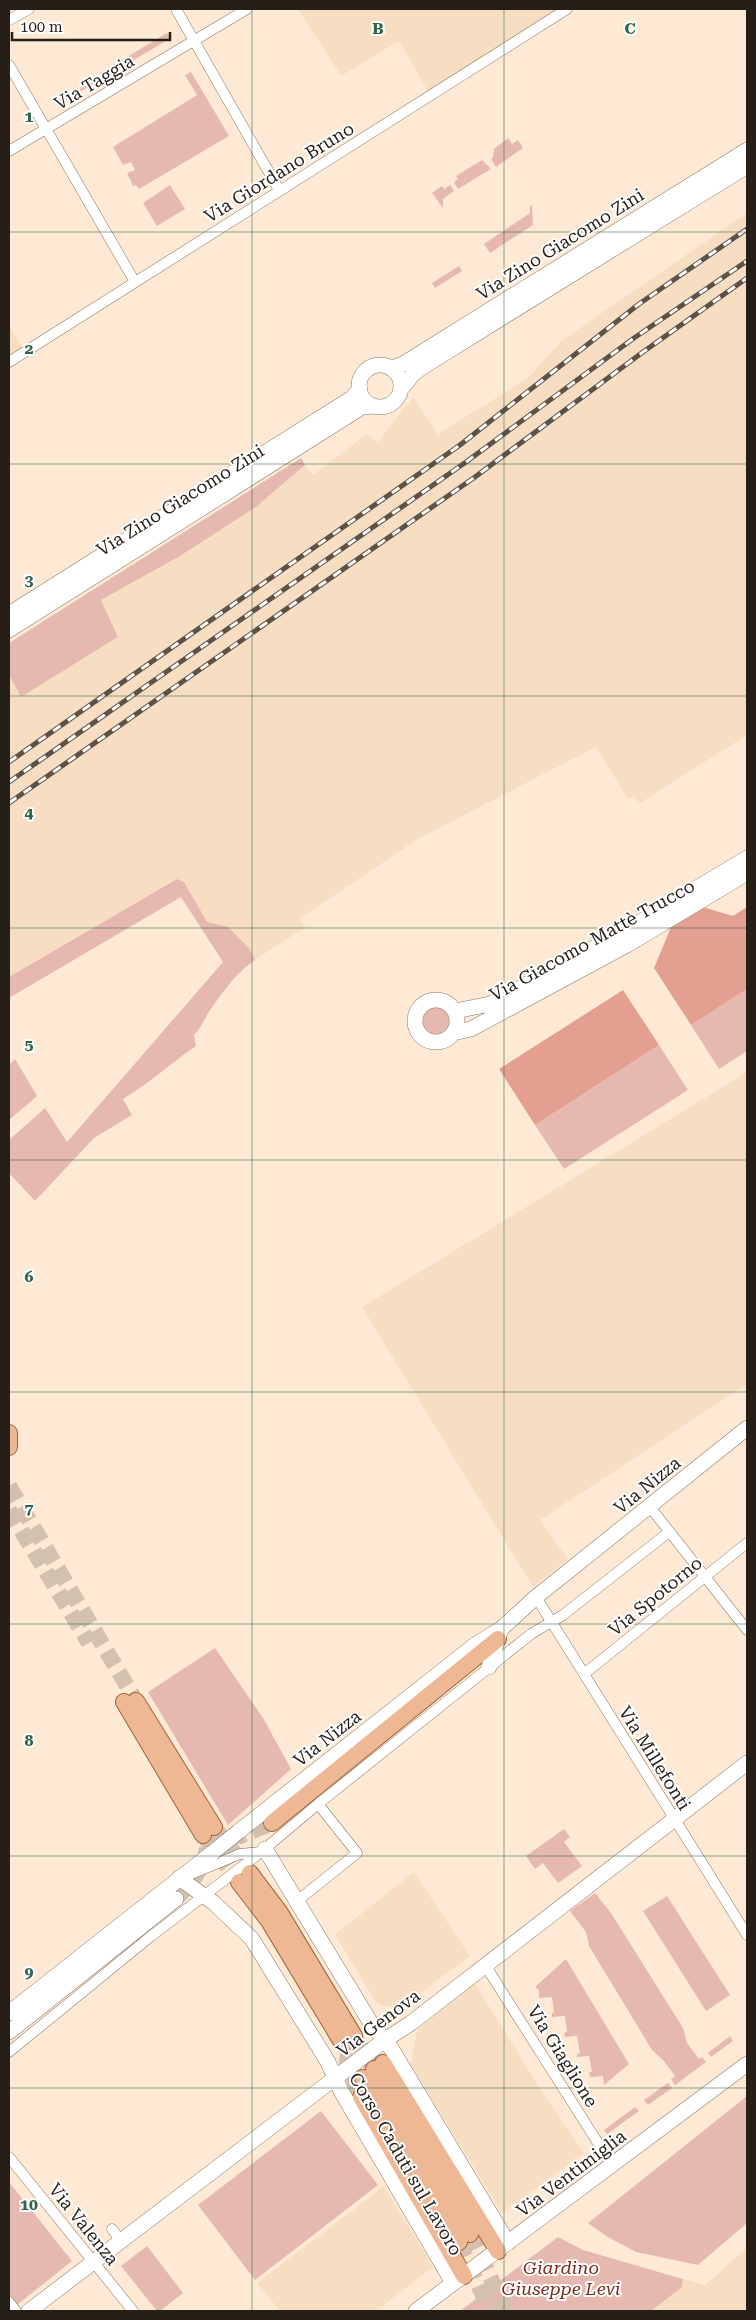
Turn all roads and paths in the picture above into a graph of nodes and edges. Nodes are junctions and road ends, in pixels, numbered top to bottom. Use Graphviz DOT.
graph roads {
  1 [pos="29,9"];
  2 [pos="176,9"];
  3 [pos="247,9"];
  4 [pos="566,9"];
  5 [pos="9,20"];
  6 [pos="194,40"];
  7 [pos="9,65"];
  8 [pos="46,129"];
  9 [pos="747,150"];
  10 [pos="9,151"];
  11 [pos="747,166"];
  12 [pos="279,190"];
  13 [pos="135,282"];
  14 [pos="9,362"];
  15 [pos="391,368"];
  16 [pos="360,389"];
  17 [pos="401,389"];
  18 [pos="373,406"];
  19 [pos="9,614"];
  20 [pos="9,630"];
  21 [pos="747,858"];
  22 [pos="747,873"];
  23 [pos="455,1011"];
  24 [pos="453,1033"];
  25 [pos="747,1428"];
  26 [pos="9,1433"];
  27 [pos="9,1447"];
  28 [pos="650,1507"];
  29 [pos="669,1532"];
  30 [pos="747,1543"];
  31 [pos="705,1577"];
  32 [pos="536,1597"];
  33 [pos="551,1622"];
  34 [pos="747,1630"];
  35 [pos="499,1634"];
  36 [pos="489,1667"];
  37 [pos="584,1674"];
  38 [pos="129,1699"];
  39 [pos="747,1763"];
  40 [pos="318,1804"];
  41 [pos="674,1820"];
  42 [pos="272,1823"];
  43 [pos="208,1831"];
  44 [pos="263,1850"];
  45 [pos="244,1877"];
  46 [pos="179,1878"];
  47 [pos="204,1896"];
  48 [pos="176,1899"];
  49 [pos="296,1902"];
  50 [pos="746,1930"];
  51 [pos="485,1965"];
  52 [pos="9,2013"];
  53 [pos="9,2032"];
  54 [pos="349,2040"];
  55 [pos="385,2040"];
  56 [pos="9,2052"];
  57 [pos="747,2064"];
  58 [pos="336,2078"];
  59 [pos="360,2097"];
  60 [pos="9,2157"];
  61 [pos="612,2165"];
  62 [pos="112,2228"];
  63 [pos="465,2238"];
  64 [pos="121,2241"];
  65 [pos="503,2246"];
  66 [pos="94,2262"];
  67 [pos="459,2280"];
  68 [pos="9,2302"];
  69 [pos="16,2311"];
  70 [pos="30,2311"];
  71 [pos="133,2311"];
  72 [pos="416,2311"];
  1 -- 5 [label="street"];
  2 -- 6 [label="street"];
  3 -- 6 [label="street, Via Taggia"];
  4 -- 12 [label="street, Via Giordano Bruno"];
  6 -- 8 [label="street, Via Taggia"];
  6 -- 12 [label="street"];
  7 -- 8 [label="street"];
  8 -- 10 [label="street, Via Taggia"];
  8 -- 13 [label="street"];
  9 -- 15 [label="street, Via Zino Giacomo Zini"];
  11 -- 17 [label="street, Via Zino Giacomo Zini"];
  12 -- 13 [label="street, Via Giordano Bruno"];
  13 -- 14 [label="street, Via Giordano Bruno"];
  15 -- 16 [label="street"];
  15 -- 17 [label="street"];
  16 -- 18 [label="street"];
  16 -- 19 [label="street, Via Zino Giacomo Zini"];
  17 -- 18 [label="street"];
  18 -- 20 [label="street, Via Zino Giacomo Zini"];
  21 -- 23 [label="street, Via Giacomo Mattè Trucco"];
  22 -- 24 [label="street, Via Giacomo Mattè Trucco"];
  23 -- 24 [label="street"];
  23 -- 24 [label="street"];
  25 -- 28 [label="street, Via Nizza"];
  26 -- 27 [label="main road"];
  28 -- 29 [label="street"];
  28 -- 32 [label="street, Via Nizza"];
  29 -- 31 [label="street"];
  29 -- 33 [label="street"];
  30 -- 31 [label="street, Via Spotorno"];
  31 -- 34 [label="street"];
  31 -- 37 [label="street, Via Spotorno"];
  32 -- 33 [label="street, Via Millefonti"];
  32 -- 35 [label="street, Via Nizza"];
  33 -- 36 [label="street"];
  33 -- 37 [label="street, Via Millefonti"];
  35 -- 36 [label="street, Via Nizza"];
  35 -- 42 [label="main road"];
  35 -- 46 [label="street, Via Nizza, bridge"];
  36 -- 40 [label="street"];
  37 -- 41 [label="street, Via Millefonti"];
  38 -- 43 [label="main road"];
  39 -- 41 [label="street, Via Genova"];
  40 -- 44 [label="street"];
  40 -- 49 [label="street"];
  41 -- 50 [label="street, Via Millefonti"];
  41 -- 51 [label="street, Via Genova"];
  44 -- 46 [label="street, Via Nizza"];
  44 -- 47 [label="street"];
  44 -- 49 [label="street"];
  45 -- 54 [label="main road"];
  46 -- 47 [label="street, Corso Caduti sul Lavoro"];
  46 -- 52 [label="street, Via Nizza"];
  47 -- 56 [label="street"];
  47 -- 58 [label="street, Corso Caduti sul Lavoro"];
  48 -- 53 [label="street"];
  49 -- 55 [label="street"];
  51 -- 55 [label="street, Via Genova"];
  51 -- 61 [label="street, Via Giaglione"];
  55 -- 58 [label="street, Via Genova"];
  55 -- 65 [label="street"];
  57 -- 61 [label="street, Via Ventimiglia"];
  58 -- 64 [label="street, Via Genova"];
  58 -- 67 [label="street, Corso Caduti sul Lavoro"];
  59 -- 67 [label="main road"];
  60 -- 66 [label="street, Via Valenza"];
  61 -- 65 [label="street, Via Ventimiglia"];
  62 -- 64 [label="street"];
  63 -- 65 [label="main road"];
  64 -- 66 [label="street, Via Genova"];
  65 -- 67 [label="street, Via Ventimiglia"];
  66 -- 70 [label="street, Via Genova"];
  66 -- 71 [label="street, Via Valenza"];
  67 -- 72 [label="street, Via Ventimiglia"];
  68 -- 69 [label="street"];
}
